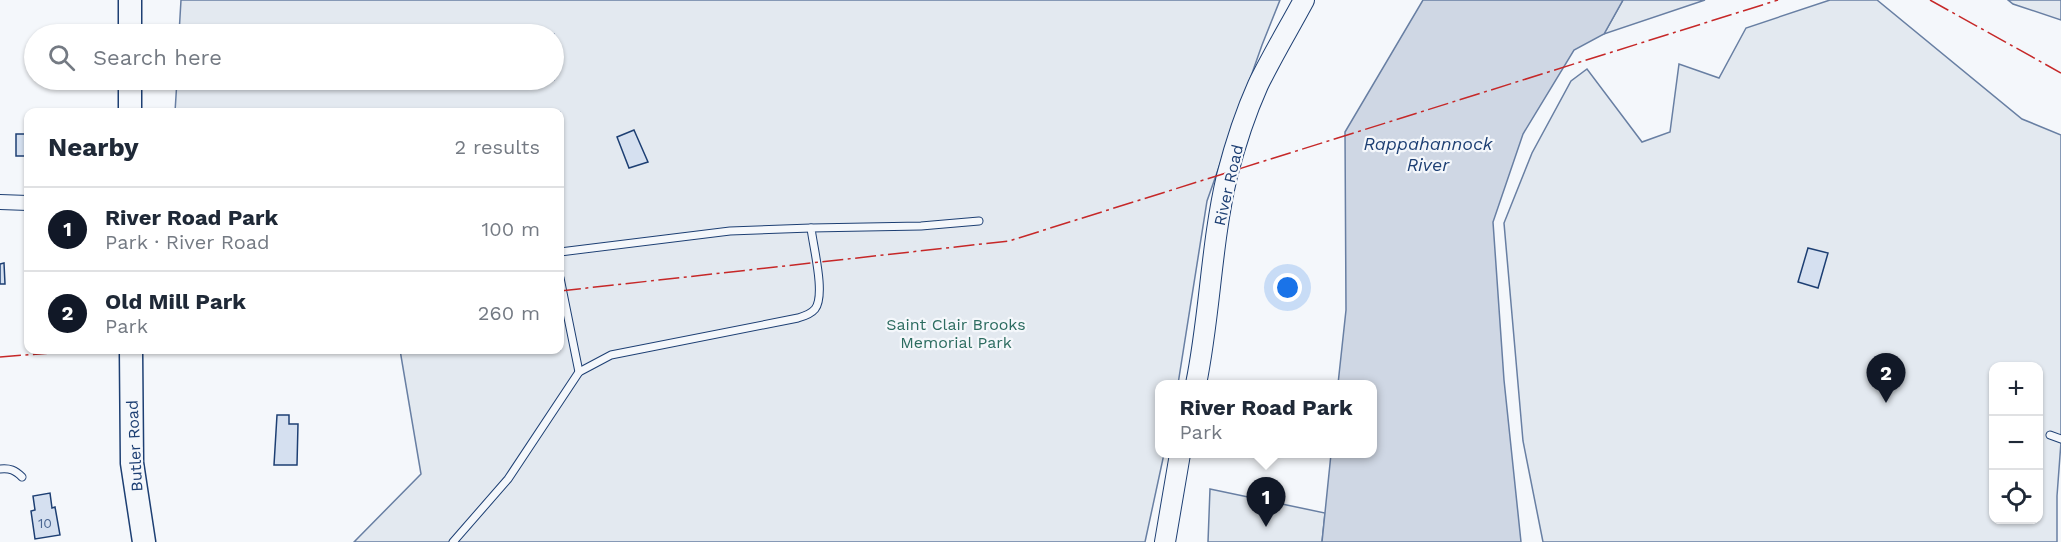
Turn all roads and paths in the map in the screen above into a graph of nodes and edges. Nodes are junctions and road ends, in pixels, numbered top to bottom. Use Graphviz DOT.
graph roads {
  1 [pos="130,0"];
  2 [pos="1304,0"];
  3 [pos="130,24"];
  4 [pos="130,90"];
  5 [pos="130,108"];
  6 [pos="0,202"];
  7 [pos="24,203"];
  8 [pos="979,221"];
  9 [pos="811,228"];
  10 [pos="564,252"];
  11 [pos="564,298"];
  12 [pos="130,354"];
  13 [pos="579,372"];
  14 [pos="1197,380"];
  15 [pos="2050,435"];
  16 [pos="2061,439"];
  17 [pos="1179,458"];
  18 [pos="0,469"];
  19 [pos="22,477"];
  20 [pos="144,542"];
  21 [pos="453,542"];
  22 [pos="1165,542"];
  1 -- 3 [label="main road"];
  2 -- 14 [label="street, River Road"];
  4 -- 5 [label="main road"];
  6 -- 7 [label="street"];
  8 -- 9 [label="lane"];
  9 -- 10 [label="lane"];
  9 -- 13 [label="lane"];
  11 -- 13 [label="lane"];
  12 -- 20 [label="main road, Butler Road"];
  13 -- 21 [label="lane"];
  15 -- 16 [label="lane"];
  17 -- 22 [label="street"];
  18 -- 19 [label="lane"];
}
